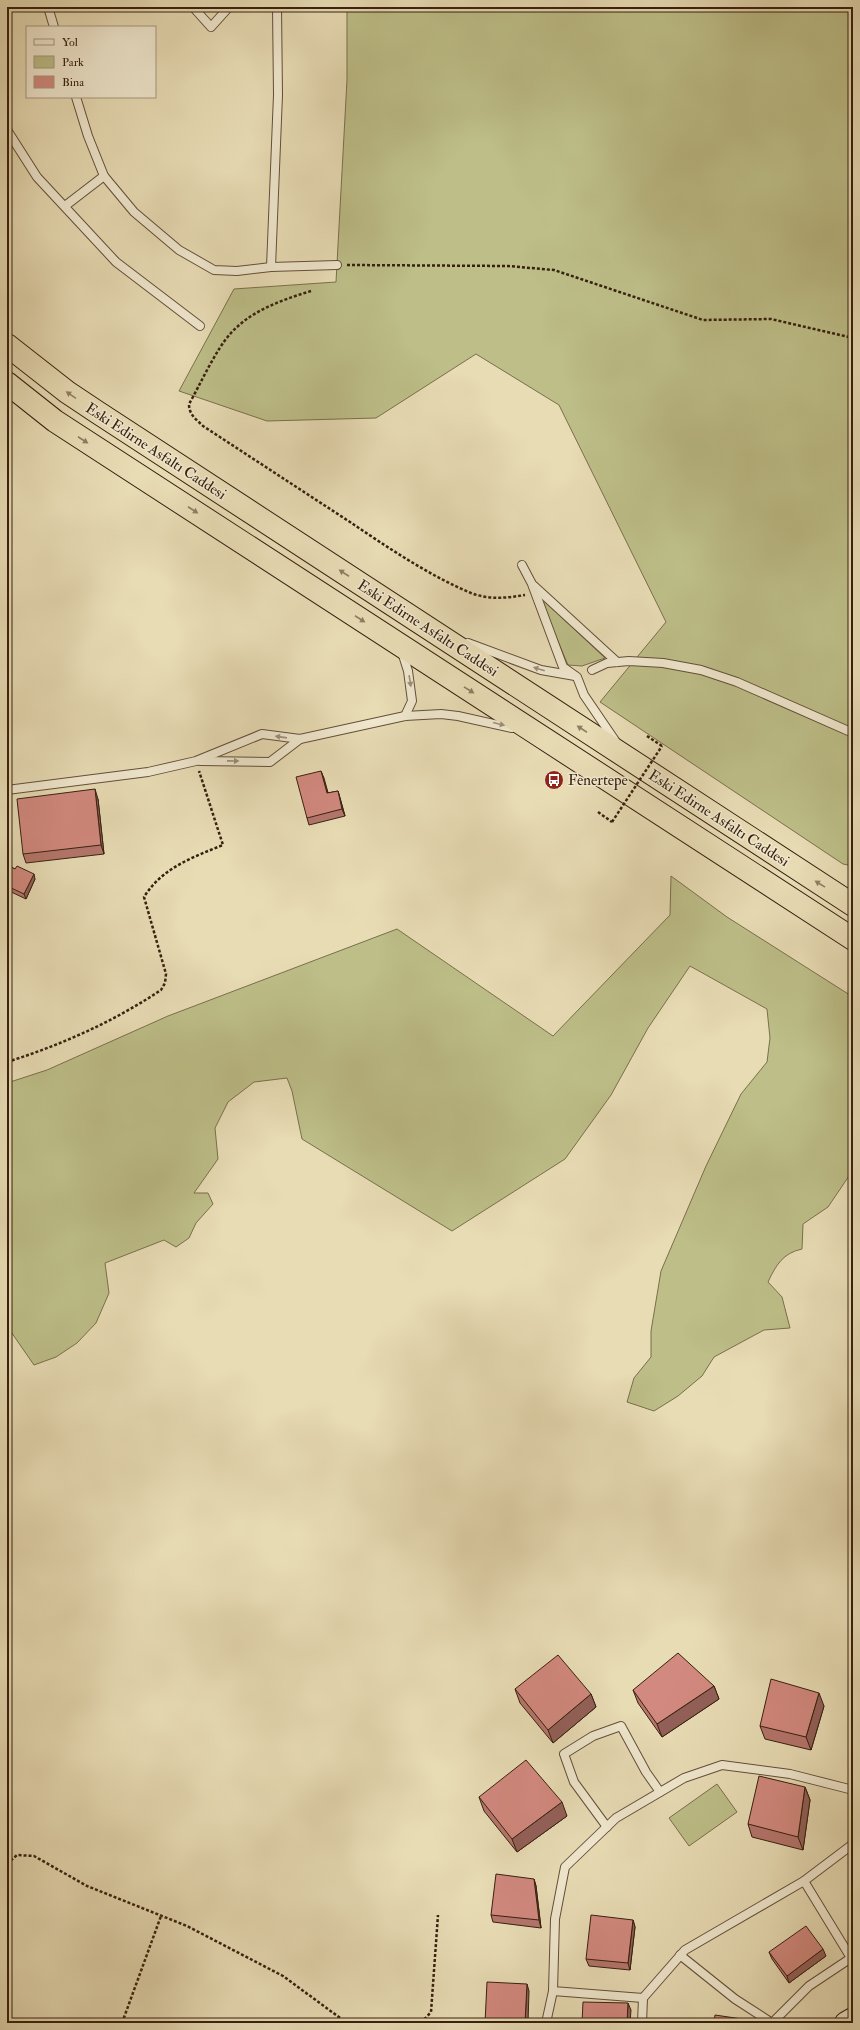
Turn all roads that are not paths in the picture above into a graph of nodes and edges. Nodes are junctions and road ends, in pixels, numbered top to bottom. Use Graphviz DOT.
graph roads {
  1 [pos="48,7"];
  2 [pos="193,7"];
  3 [pos="229,7"];
  4 [pos="277,7"];
  5 [pos="54,26"];
  6 [pos="76,98"];
  7 [pos="7,130"];
  8 [pos="104,176"];
  9 [pos="65,206"];
  10 [pos="337,265"];
  11 [pos="270,267"];
  12 [pos="200,326"];
  13 [pos="7,345"];
  14 [pos="7,383"];
  15 [pos="522,565"];
  16 [pos="532,584"];
  17 [pos="432,631"];
  18 [pos="400,646"];
  19 [pos="617,662"];
  20 [pos="592,670"];
  21 [pos="578,677"];
  22 [pos="405,716"];
  23 [pos="853,733"];
  24 [pos="542,738"];
  25 [pos="300,740"];
  26 [pos="628,758"];
  27 [pos="196,761"];
  28 [pos="7,790"];
  29 [pos="853,904"];
  30 [pos="853,940"];
  31 [pos="853,1790"];
  32 [pos="660,1792"];
  33 [pos="607,1827"];
  34 [pos="853,1844"];
  35 [pos="804,1881"];
  36 [pos="680,1956"];
  37 [pos="852,1958"];
  38 [pos="553,1992"];
  39 [pos="643,1998"];
  40 [pos="853,2019"];
  41 [pos="546,2023"];
  42 [pos="642,2023"];
  43 [pos="772,2023"];
  44 [pos="846,2023"];
  1 -- 5 [label="lane"];
  2 -- 3 [label="lane"];
  4 -- 11 [label="lane"];
  6 -- 8 [label="lane"];
  7 -- 9 [label="lane"];
  8 -- 9 [label="lane"];
  8 -- 11 [label="lane"];
  9 -- 12 [label="lane"];
  10 -- 11 [label="lane"];
  17 -- 13 [label="highway, Eski Edirne Asfaltı Caddesi, one-way"];
  14 -- 18 [label="highway, Eski Edirne Asfaltı Caddesi, one-way"];
  15 -- 16 [label="lane"];
  16 -- 19 [label="lane"];
  16 -- 21 [label="lane"];
  21 -- 17 [label="lane, one-way"];
  26 -- 17 [label="highway, Eski Edirne Asfaltı Caddesi, one-way"];
  18 -- 22 [label="lane, one-way"];
  18 -- 24 [label="highway, Eski Edirne Asfaltı Caddesi, one-way"];
  19 -- 20 [label="lane"];
  19 -- 23 [label="lane"];
  21 -- 26 [label="lane"];
  22 -- 24 [label="lane, one-way"];
  22 -- 25 [label="lane"];
  24 -- 30 [label="highway, Eski Edirne Asfaltı Caddesi"];
  25 -- 27 [label="lane, one-way"];
  27 -- 25 [label="lane, one-way"];
  29 -- 26 [label="highway, Eski Edirne Asfaltı Caddesi, one-way"];
  27 -- 28 [label="lane"];
  31 -- 32 [label="lane"];
  32 -- 33 [label="lane"];
  32 -- 33 [label="lane"];
  33 -- 38 [label="lane"];
  34 -- 35 [label="lane"];
  35 -- 36 [label="lane"];
  35 -- 37 [label="lane"];
  36 -- 39 [label="lane"];
  36 -- 43 [label="lane"];
  37 -- 43 [label="lane"];
  38 -- 39 [label="lane"];
  38 -- 41 [label="lane"];
  39 -- 42 [label="lane"];
  40 -- 44 [label="main road"];
}
